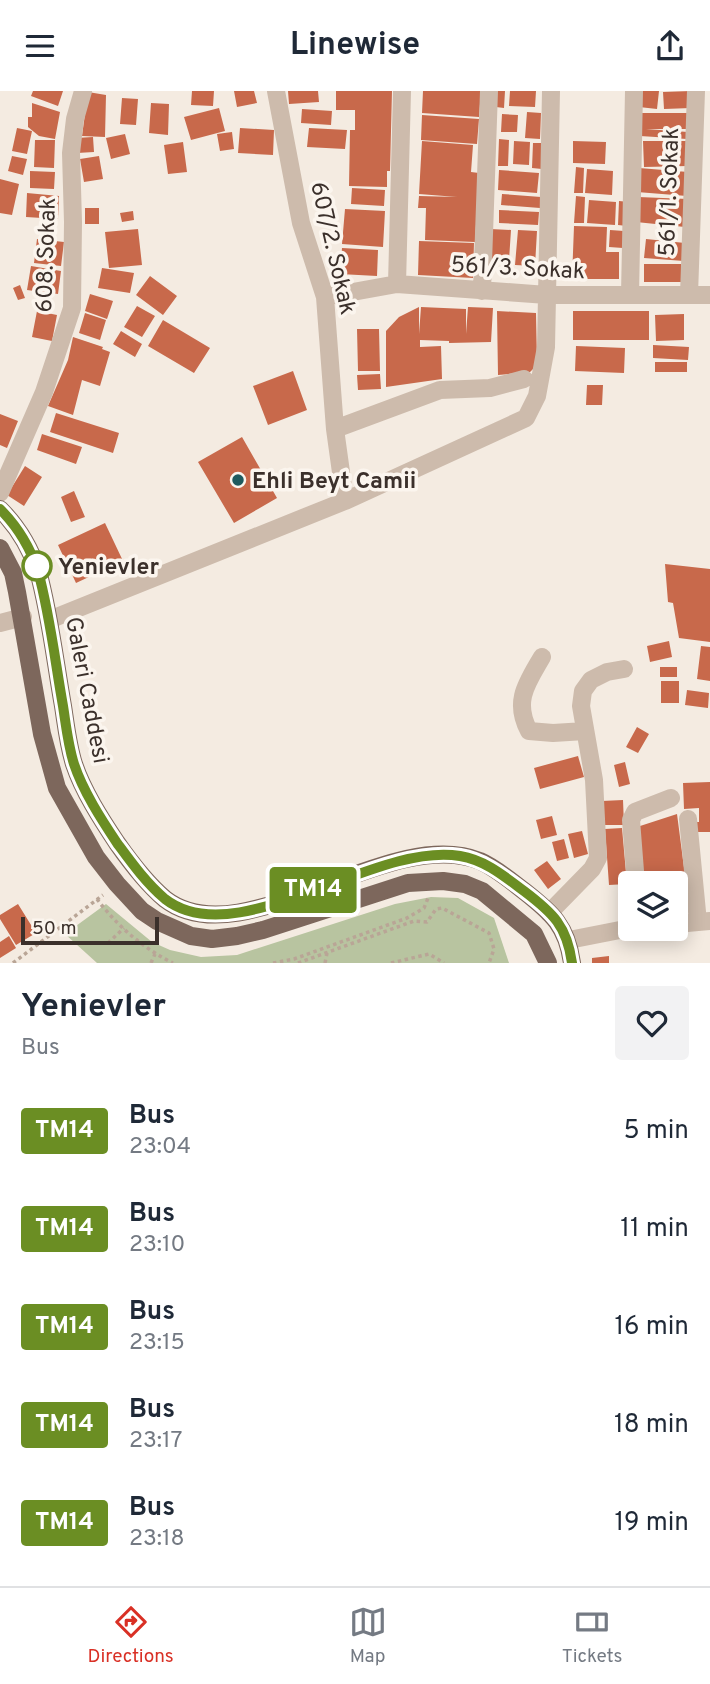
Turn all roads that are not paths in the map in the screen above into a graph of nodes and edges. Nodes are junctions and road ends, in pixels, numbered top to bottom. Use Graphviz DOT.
graph roads {
  1 [pos="83,91"];
  2 [pos="276,91"];
  3 [pos="402,91"];
  4 [pos="489,91"];
  5 [pos="551,91"];
  6 [pos="634,91"];
  7 [pos="696,91"];
  8 [pos="397,284"];
  9 [pos="482,291"];
  10 [pos="547,295"];
  11 [pos="630,295"];
  12 [pos="689,295"];
  13 [pos="710,295"];
  14 [pos="325,297"];
  15 [pos="524,379"];
  16 [pos="335,429"];
  17 [pos="0,493"];
  18 [pos="345,501"];
  19 [pos="0,509"];
  20 [pos="0,548"];
  21 [pos="23,617"];
  22 [pos="49,620"];
  23 [pos="0,623"];
  24 [pos="542,657"];
  25 [pos="624,669"];
  26 [pos="585,731"];
  27 [pos="671,798"];
  28 [pos="688,819"];
  29 [pos="635,871"];
  30 [pos="549,913"];
  31 [pos="704,921"];
  32 [pos="618,930"];
  33 [pos="569,940"];
  34 [pos="547,962"];
  35 [pos="572,963"];
  1 -- 17 [label="street, 608. Sokak"];
  2 -- 14 [label="street, 607/2. Sokak"];
  3 -- 8 [label="street"];
  4 -- 9 [label="street"];
  5 -- 10 [label="street"];
  6 -- 11 [label="street, 561/1. Sokak"];
  7 -- 12 [label="street, 561/1. Sokak"];
  8 -- 9 [label="street, 561/3. Sokak"];
  8 -- 14 [label="street, 561/3. Sokak"];
  9 -- 10 [label="street, 561/3. Sokak"];
  10 -- 11 [label="street, 561/3. Sokak"];
  10 -- 18 [label="street"];
  11 -- 12 [label="street, 561/3. Sokak"];
  12 -- 13 [label="street, 561/3. Sokak"];
  14 -- 16 [label="street, 607/2. Sokak"];
  15 -- 16 [label="street"];
  16 -- 18 [label="street, 607/2. Sokak"];
  18 -- 22 [label="street"];
  19 -- 22 [label="main road, Galeri Caddesi"];
  20 -- 21 [label="main road"];
  21 -- 23 [label="street"];
  21 -- 34 [label="main road"];
  22 -- 30 [label="main road, Galeri Caddesi"];
  24 -- 26 [label="street"];
  25 -- 26 [label="street"];
  26 -- 30 [label="street"];
  27 -- 29 [label="street"];
  28 -- 31 [label="street"];
  30 -- 33 [label="main road, Galeri Caddesi"];
  32 -- 33 [label="street"];
  33 -- 34 [label="main road"];
  33 -- 35 [label="main road, Galeri Caddesi"];
}
